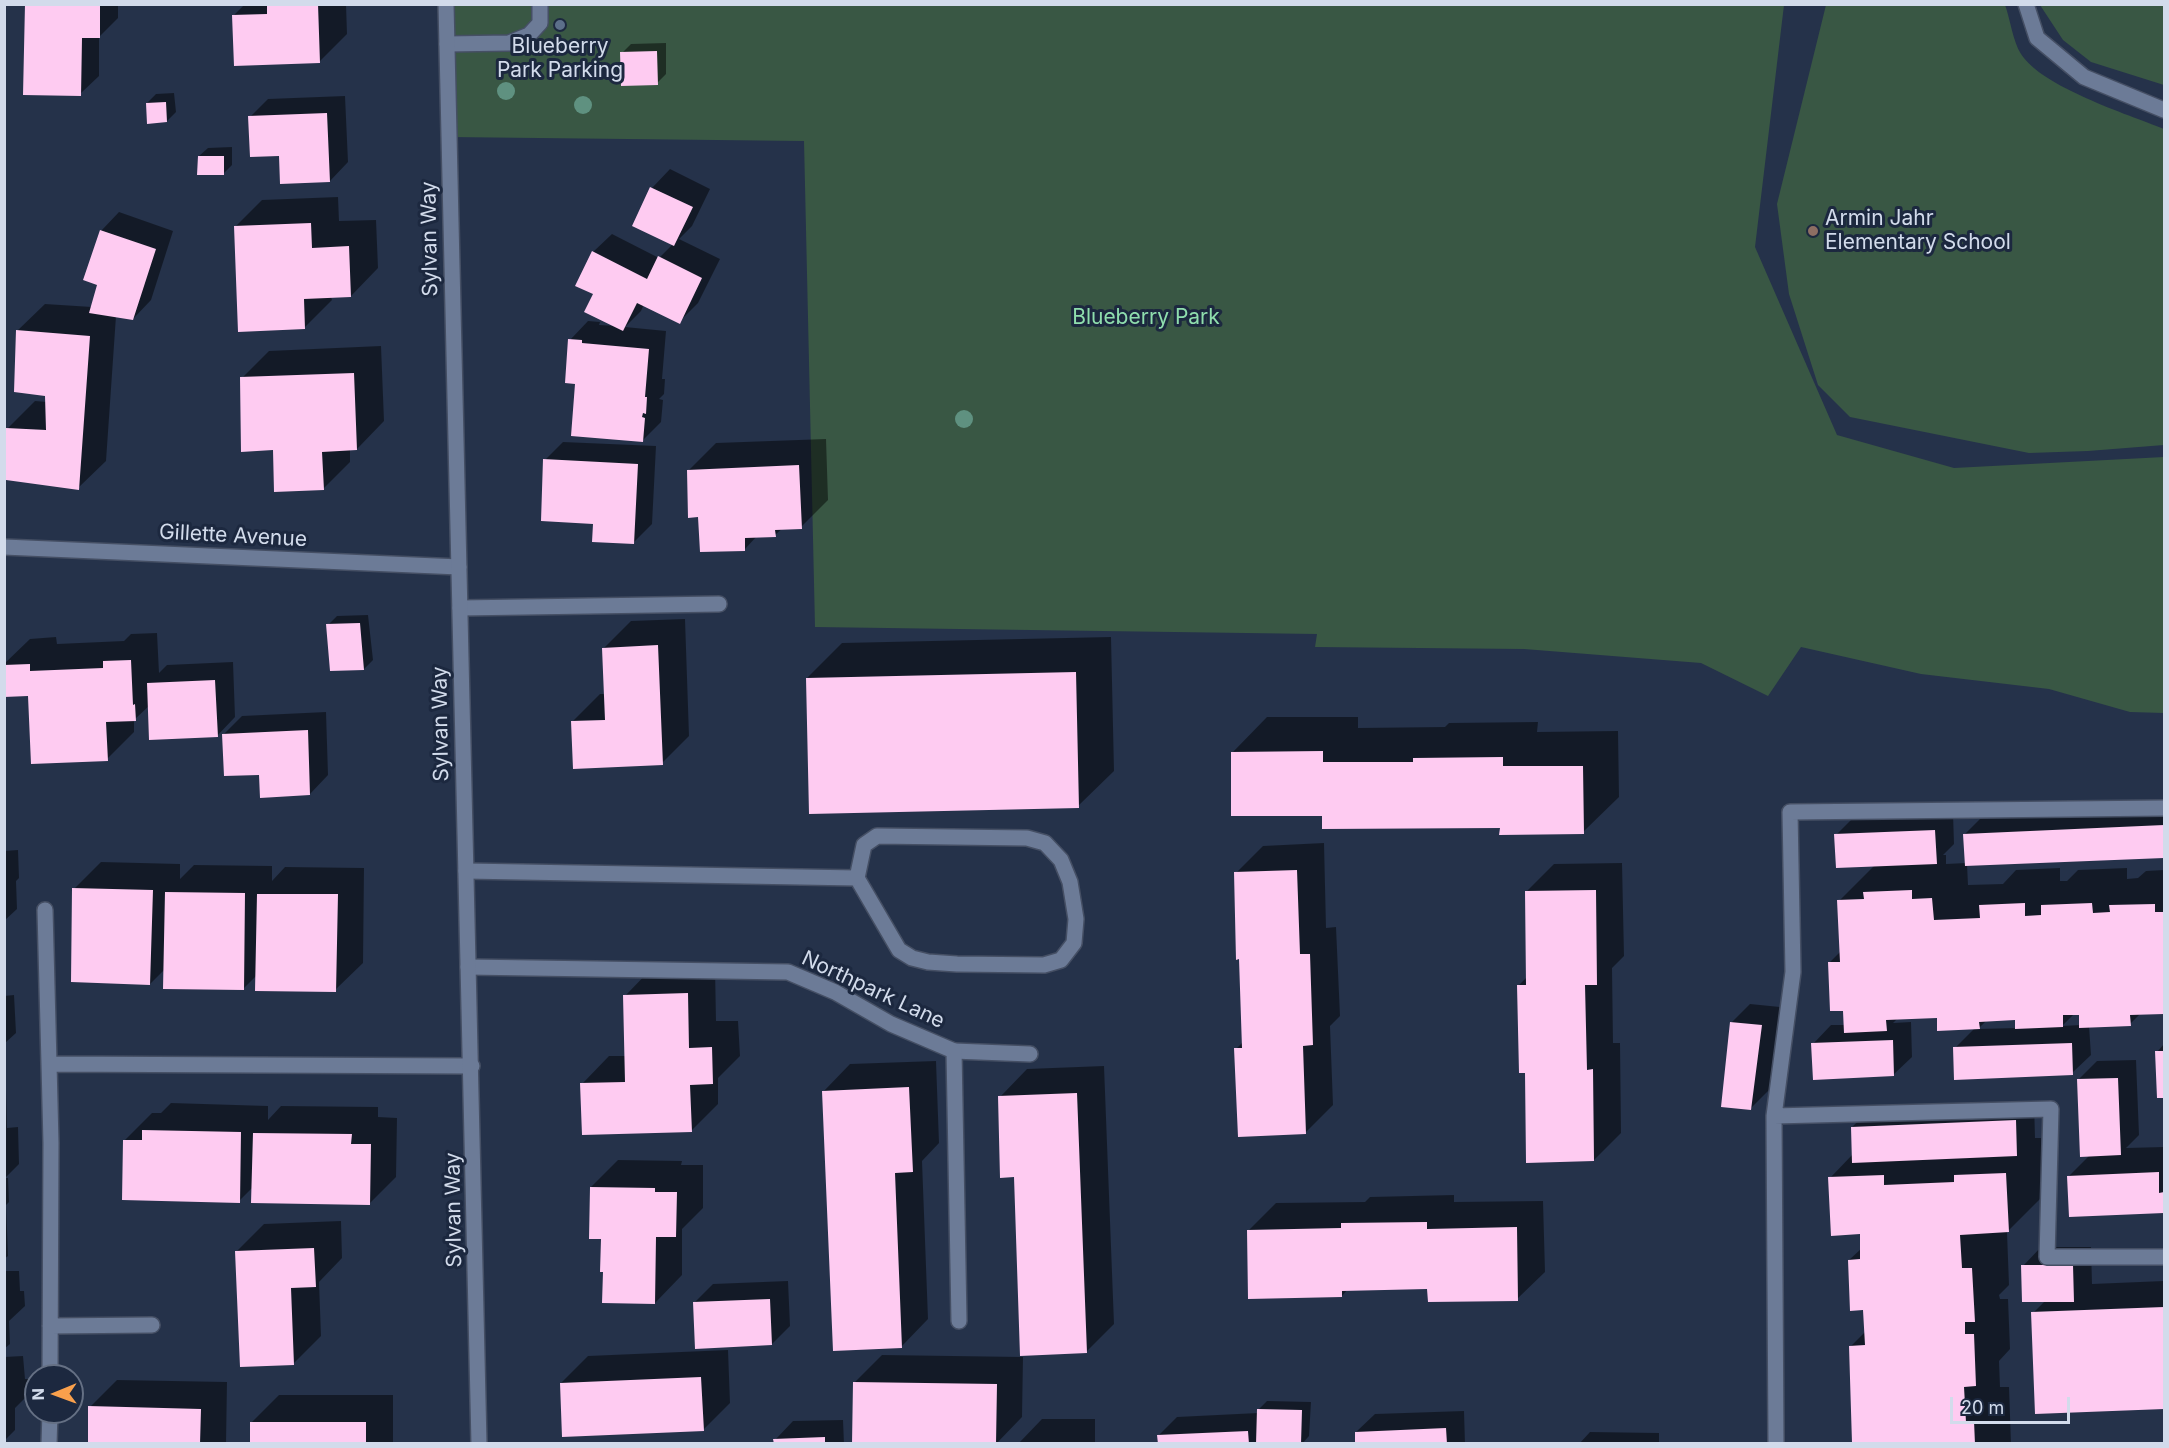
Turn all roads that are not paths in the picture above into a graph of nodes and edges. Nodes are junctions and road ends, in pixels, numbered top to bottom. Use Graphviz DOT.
graph roads {
  1 [pos="446,4"];
  2 [pos="540,4"];
  3 [pos="2025,4"];
  4 [pos="447,44"];
  5 [pos="2164,110"];
  6 [pos="4,547"];
  7 [pos="459,567"];
  8 [pos="719,603"];
  9 [pos="460,608"];
  10 [pos="2164,808"];
  11 [pos="466,870"];
  12 [pos="857,878"];
  13 [pos="45,910"];
  14 [pos="468,967"];
  15 [pos="954,1051"];
  16 [pos="1030,1054"];
  17 [pos="49,1064"];
  18 [pos="472,1065"];
  19 [pos="1774,1116"];
  20 [pos="2164,1257"];
  21 [pos="959,1321"];
  22 [pos="152,1325"];
  23 [pos="50,1326"];
  24 [pos="50,1364"];
  25 [pos="50,1424"];
  26 [pos="50,1443"];
  27 [pos="479,1443"];
  28 [pos="1776,1443"];
  1 -- 4 [label="street, Sylvan Way"];
  2 -- 4 [label="street"];
  3 -- 5 [label="street"];
  4 -- 7 [label="street, Sylvan Way"];
  6 -- 7 [label="street, Gillette Avenue"];
  7 -- 9 [label="street, Sylvan Way"];
  8 -- 9 [label="street"];
  9 -- 11 [label="street, Sylvan Way"];
  10 -- 19 [label="street"];
  11 -- 12 [label="street"];
  11 -- 14 [label="street, Sylvan Way"];
  12 -- 12 [label="street"];
  13 -- 17 [label="street"];
  14 -- 15 [label="street, Northpark Lane"];
  14 -- 18 [label="street, Sylvan Way"];
  15 -- 16 [label="street"];
  15 -- 21 [label="street, Northpark Lane"];
  17 -- 18 [label="street"];
  17 -- 23 [label="street"];
  18 -- 27 [label="street, Sylvan Way"];
  19 -- 20 [label="street"];
  19 -- 28 [label="street"];
  22 -- 23 [label="street"];
  23 -- 24 [label="street"];
  25 -- 26 [label="street"];
}
